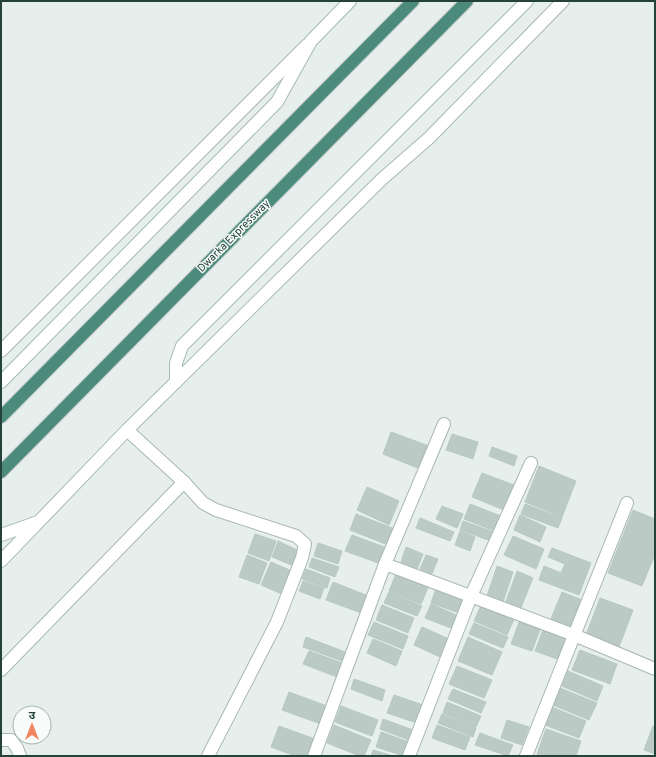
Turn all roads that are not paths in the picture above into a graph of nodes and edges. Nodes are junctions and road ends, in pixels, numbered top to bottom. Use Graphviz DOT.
graph roads {
  1 [pos="350,1"];
  2 [pos="413,1"];
  3 [pos="467,1"];
  4 [pos="527,1"];
  5 [pos="563,1"];
  6 [pos="310,41"];
  7 [pos="1,351"];
  8 [pos="1,382"];
  9 [pos="176,382"];
  10 [pos="1,417"];
  11 [pos="444,424"];
  12 [pos="127,430"];
  13 [pos="530,463"];
  14 [pos="1,472"];
  15 [pos="184,482"];
  16 [pos="627,503"];
  17 [pos="38,522"];
  18 [pos="1,535"];
  19 [pos="1,561"];
  20 [pos="385,564"];
  21 [pos="471,596"];
  22 [pos="574,635"];
  23 [pos="655,669"];
  24 [pos="1,670"];
  25 [pos="1,740"];
  26 [pos="20,756"];
  27 [pos="208,756"];
  28 [pos="314,756"];
  29 [pos="409,756"];
  30 [pos="526,756"];
  1 -- 6 [label="street"];
  2 -- 10 [label="highway"];
  3 -- 14 [label="highway, Dwarka Expressway"];
  4 -- 9 [label="street"];
  5 -- 9 [label="street"];
  6 -- 7 [label="street"];
  6 -- 8 [label="street"];
  9 -- 12 [label="street"];
  11 -- 20 [label="street"];
  12 -- 15 [label="street"];
  12 -- 17 [label="street"];
  13 -- 21 [label="street"];
  15 -- 24 [label="street"];
  15 -- 27 [label="street"];
  16 -- 22 [label="street"];
  17 -- 18 [label="street"];
  17 -- 19 [label="street"];
  20 -- 21 [label="street"];
  20 -- 28 [label="street"];
  21 -- 22 [label="street"];
  21 -- 29 [label="street"];
  22 -- 23 [label="street"];
  22 -- 30 [label="street"];
  25 -- 26 [label="street"];
}
